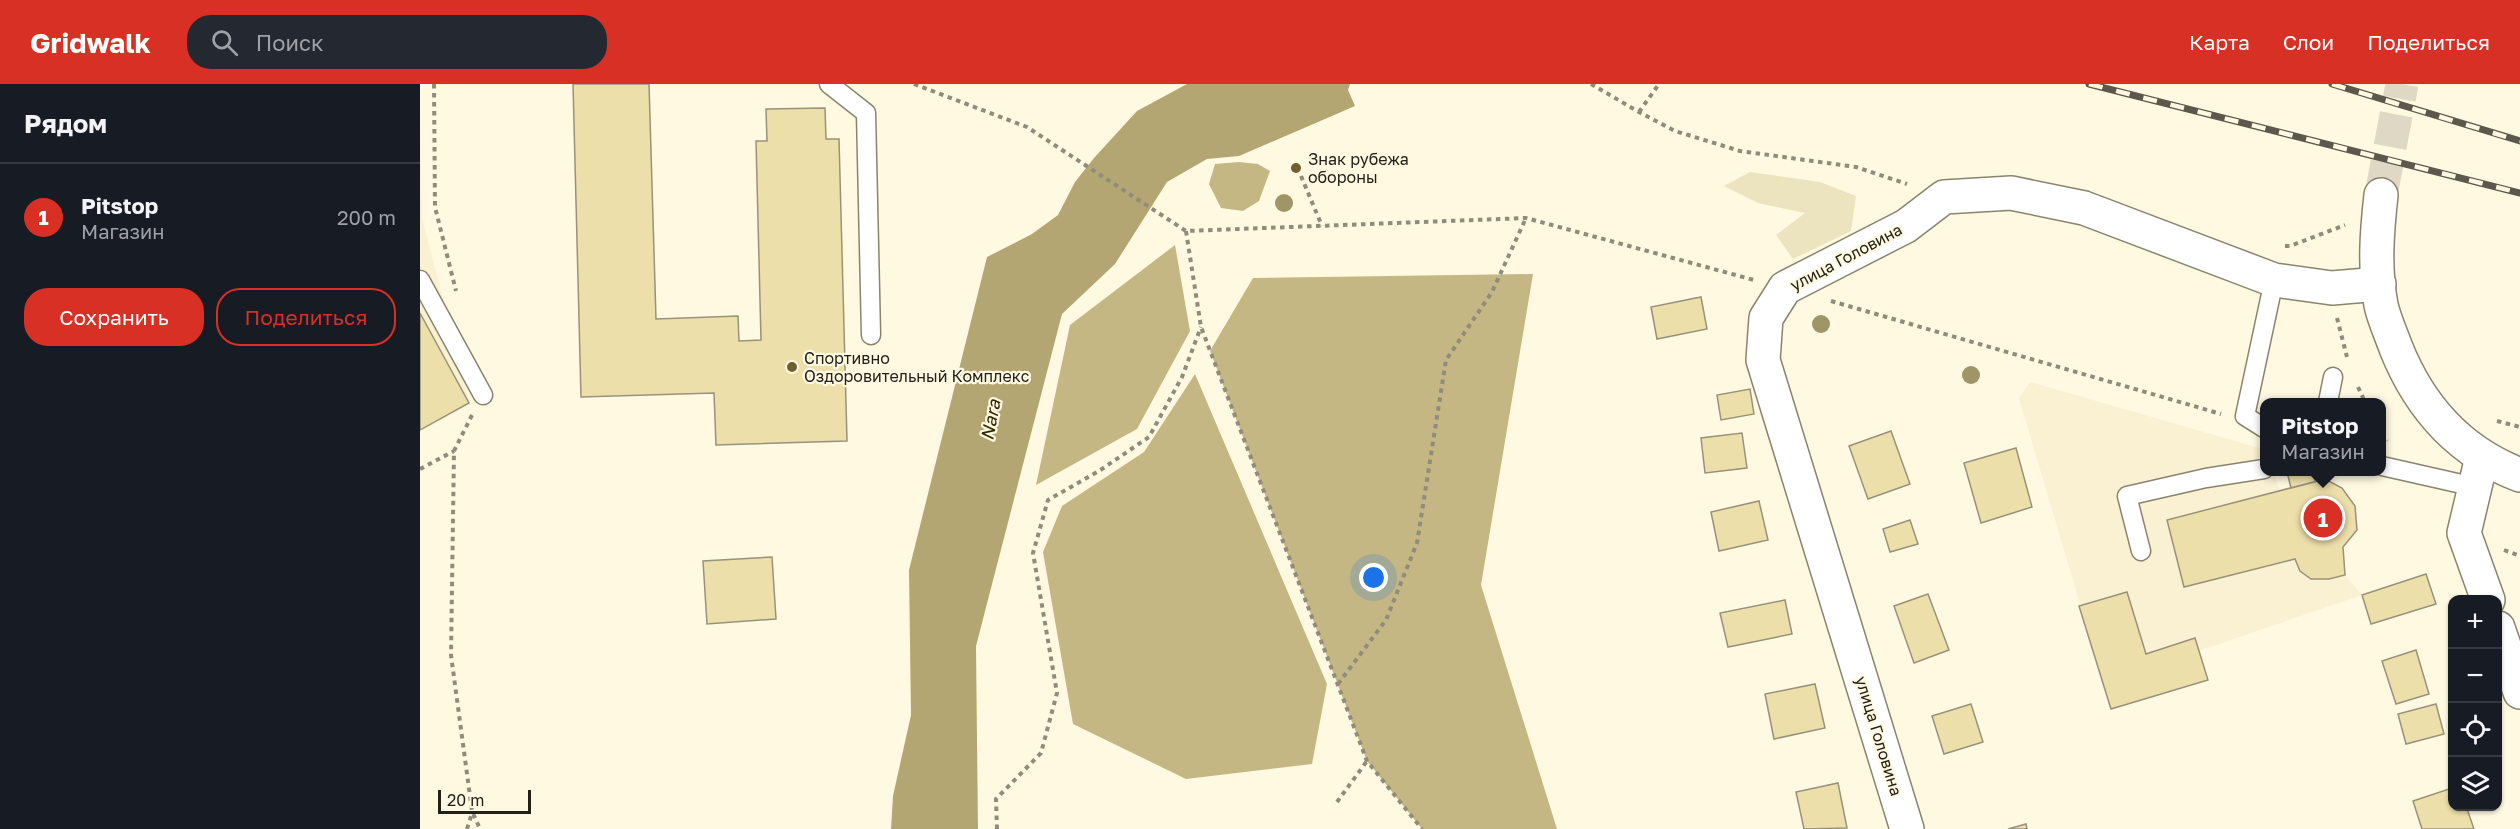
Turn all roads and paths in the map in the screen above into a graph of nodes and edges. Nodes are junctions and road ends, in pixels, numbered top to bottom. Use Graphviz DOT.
graph roads {
  1 [pos="434,84"];
  2 [pos="829,84"];
  3 [pos="914,84"];
  4 [pos="1591,84"];
  5 [pos="1659,84"];
  6 [pos="1639,112"];
  7 [pos="1301,176"];
  8 [pos="2381,195"];
  9 [pos="1944,197"];
  10 [pos="1526,218"];
  11 [pos="1322,226"];
  12 [pos="1186,231"];
  13 [pos="420,280"];
  14 [pos="2274,280"];
  15 [pos="2379,284"];
  16 [pos="1785,288"];
  17 [pos="2332,288"];
  18 [pos="458,295"];
  19 [pos="1201,327"];
  20 [pos="871,335"];
  21 [pos="2351,367"];
  22 [pos="2333,377"];
  23 [pos="2354,378"];
  24 [pos="483,395"];
  25 [pos="2329,398"];
  26 [pos="2363,398"];
  27 [pos="2230,417"];
  28 [pos="2497,421"];
  29 [pos="2260,425"];
  30 [pos="2520,427"];
  31 [pos="454,451"];
  32 [pos="2386,466"];
  33 [pos="420,469"];
  34 [pos="2260,471"];
  35 [pos="2478,472"];
  36 [pos="2520,475"];
  37 [pos="2140,551"];
  38 [pos="2486,595"];
  39 [pos="2502,640"];
  40 [pos="1338,684"];
  41 [pos="2520,692"];
  42 [pos="1367,761"];
  43 [pos="1337,802"];
  44 [pos="472,811"];
  45 [pos="467,829"];
  46 [pos="480,829"];
  47 [pos="998,829"];
  48 [pos="1422,829"];
  49 [pos="1907,829"];
  1 -- 18 [label="path"];
  2 -- 20 [label="lane"];
  3 -- 12 [label="path"];
  4 -- 6 [label="path"];
  5 -- 6 [label="path"];
  6 -- 9 [label="path"];
  7 -- 11 [label="path"];
  8 -- 15 [label="street"];
  9 -- 14 [label="street"];
  9 -- 16 [label="street, улица Головина"];
  10 -- 11 [label="path"];
  10 -- 16 [label="path"];
  10 -- 40 [label="path"];
  11 -- 12 [label="path"];
  12 -- 19 [label="path"];
  13 -- 24 [label="lane"];
  14 -- 17 [label="street"];
  14 -- 29 [label="lane"];
  15 -- 17 [label="street"];
  15 -- 35 [label="street"];
  16 -- 27 [label="path"];
  16 -- 49 [label="street, улица Головина"];
  17 -- 21 [label="path"];
  19 -- 40 [label="path"];
  19 -- 47 [label="path"];
  22 -- 25 [label="lane"];
  23 -- 26 [label="path"];
  24 -- 31 [label="path"];
  28 -- 30 [label="path"];
  31 -- 33 [label="path"];
  31 -- 44 [label="path"];
  32 -- 35 [label="lane"];
  34 -- 37 [label="lane"];
  35 -- 36 [label="street"];
  35 -- 38 [label="street"];
  39 -- 41 [label="street"];
  40 -- 42 [label="path"];
  42 -- 43 [label="path"];
  42 -- 48 [label="path"];
  44 -- 45 [label="path"];
  44 -- 46 [label="path"];
}
